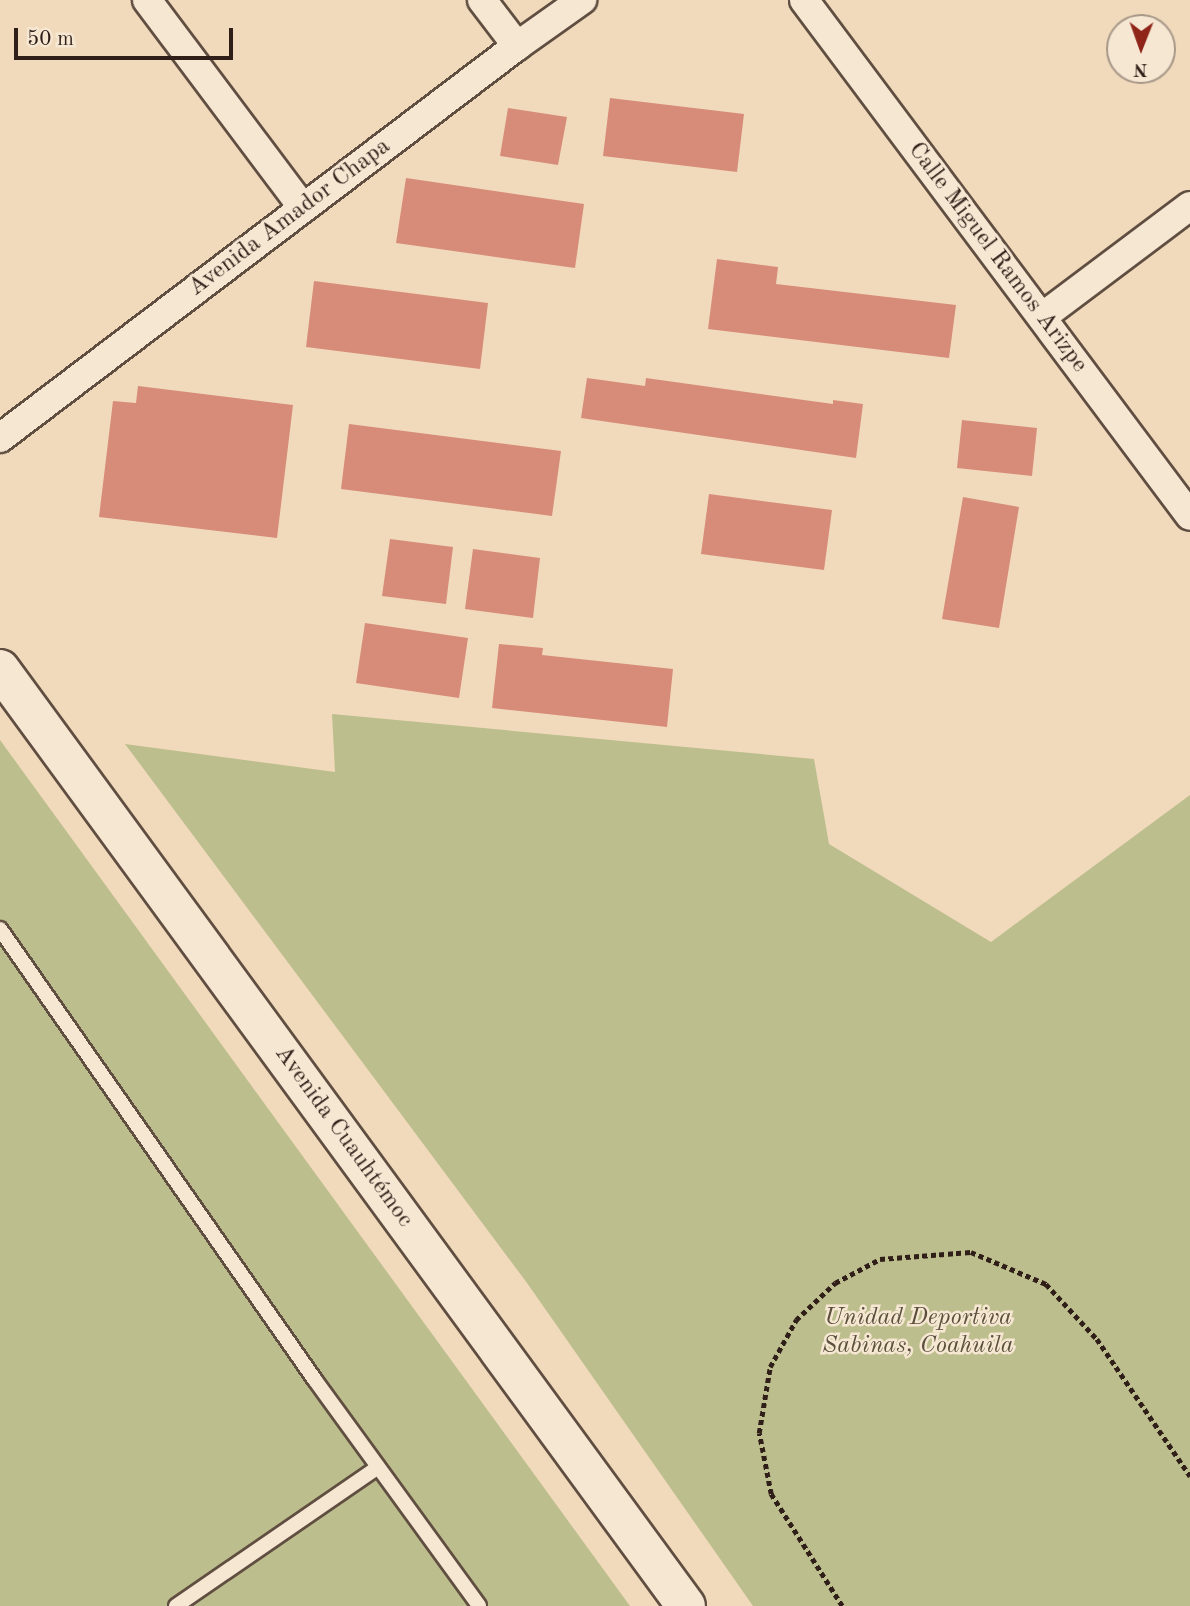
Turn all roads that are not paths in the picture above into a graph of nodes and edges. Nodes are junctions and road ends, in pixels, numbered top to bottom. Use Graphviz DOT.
graph roads {
  1 [pos="147,0"];
  2 [pos="482,0"];
  3 [pos="582,0"];
  4 [pos="804,0"];
  5 [pos="517,46"];
  6 [pos="1190,206"];
  7 [pos="303,208"];
  8 [pos="1042,317"];
  9 [pos="0,438"];
  10 [pos="1190,516"];
  11 [pos="0,669"];
  12 [pos="0,929"];
  13 [pos="378,1467"];
  14 [pos="176,1606"];
  15 [pos="479,1606"];
  16 [pos="686,1606"];
  1 -- 7 [label="street"];
  2 -- 5 [label="street"];
  3 -- 5 [label="street, Avenida Amador Chapa"];
  4 -- 8 [label="street, Calle Miguel Ramos Arizpe"];
  5 -- 7 [label="street, Avenida Amador Chapa"];
  6 -- 8 [label="street"];
  7 -- 9 [label="street, Avenida Amador Chapa"];
  8 -- 10 [label="street, Calle Miguel Ramos Arizpe"];
  11 -- 16 [label="main road, Avenida Cuauhtémoc"];
  12 -- 13 [label="lane"];
  13 -- 14 [label="lane"];
  13 -- 15 [label="lane"];
}
